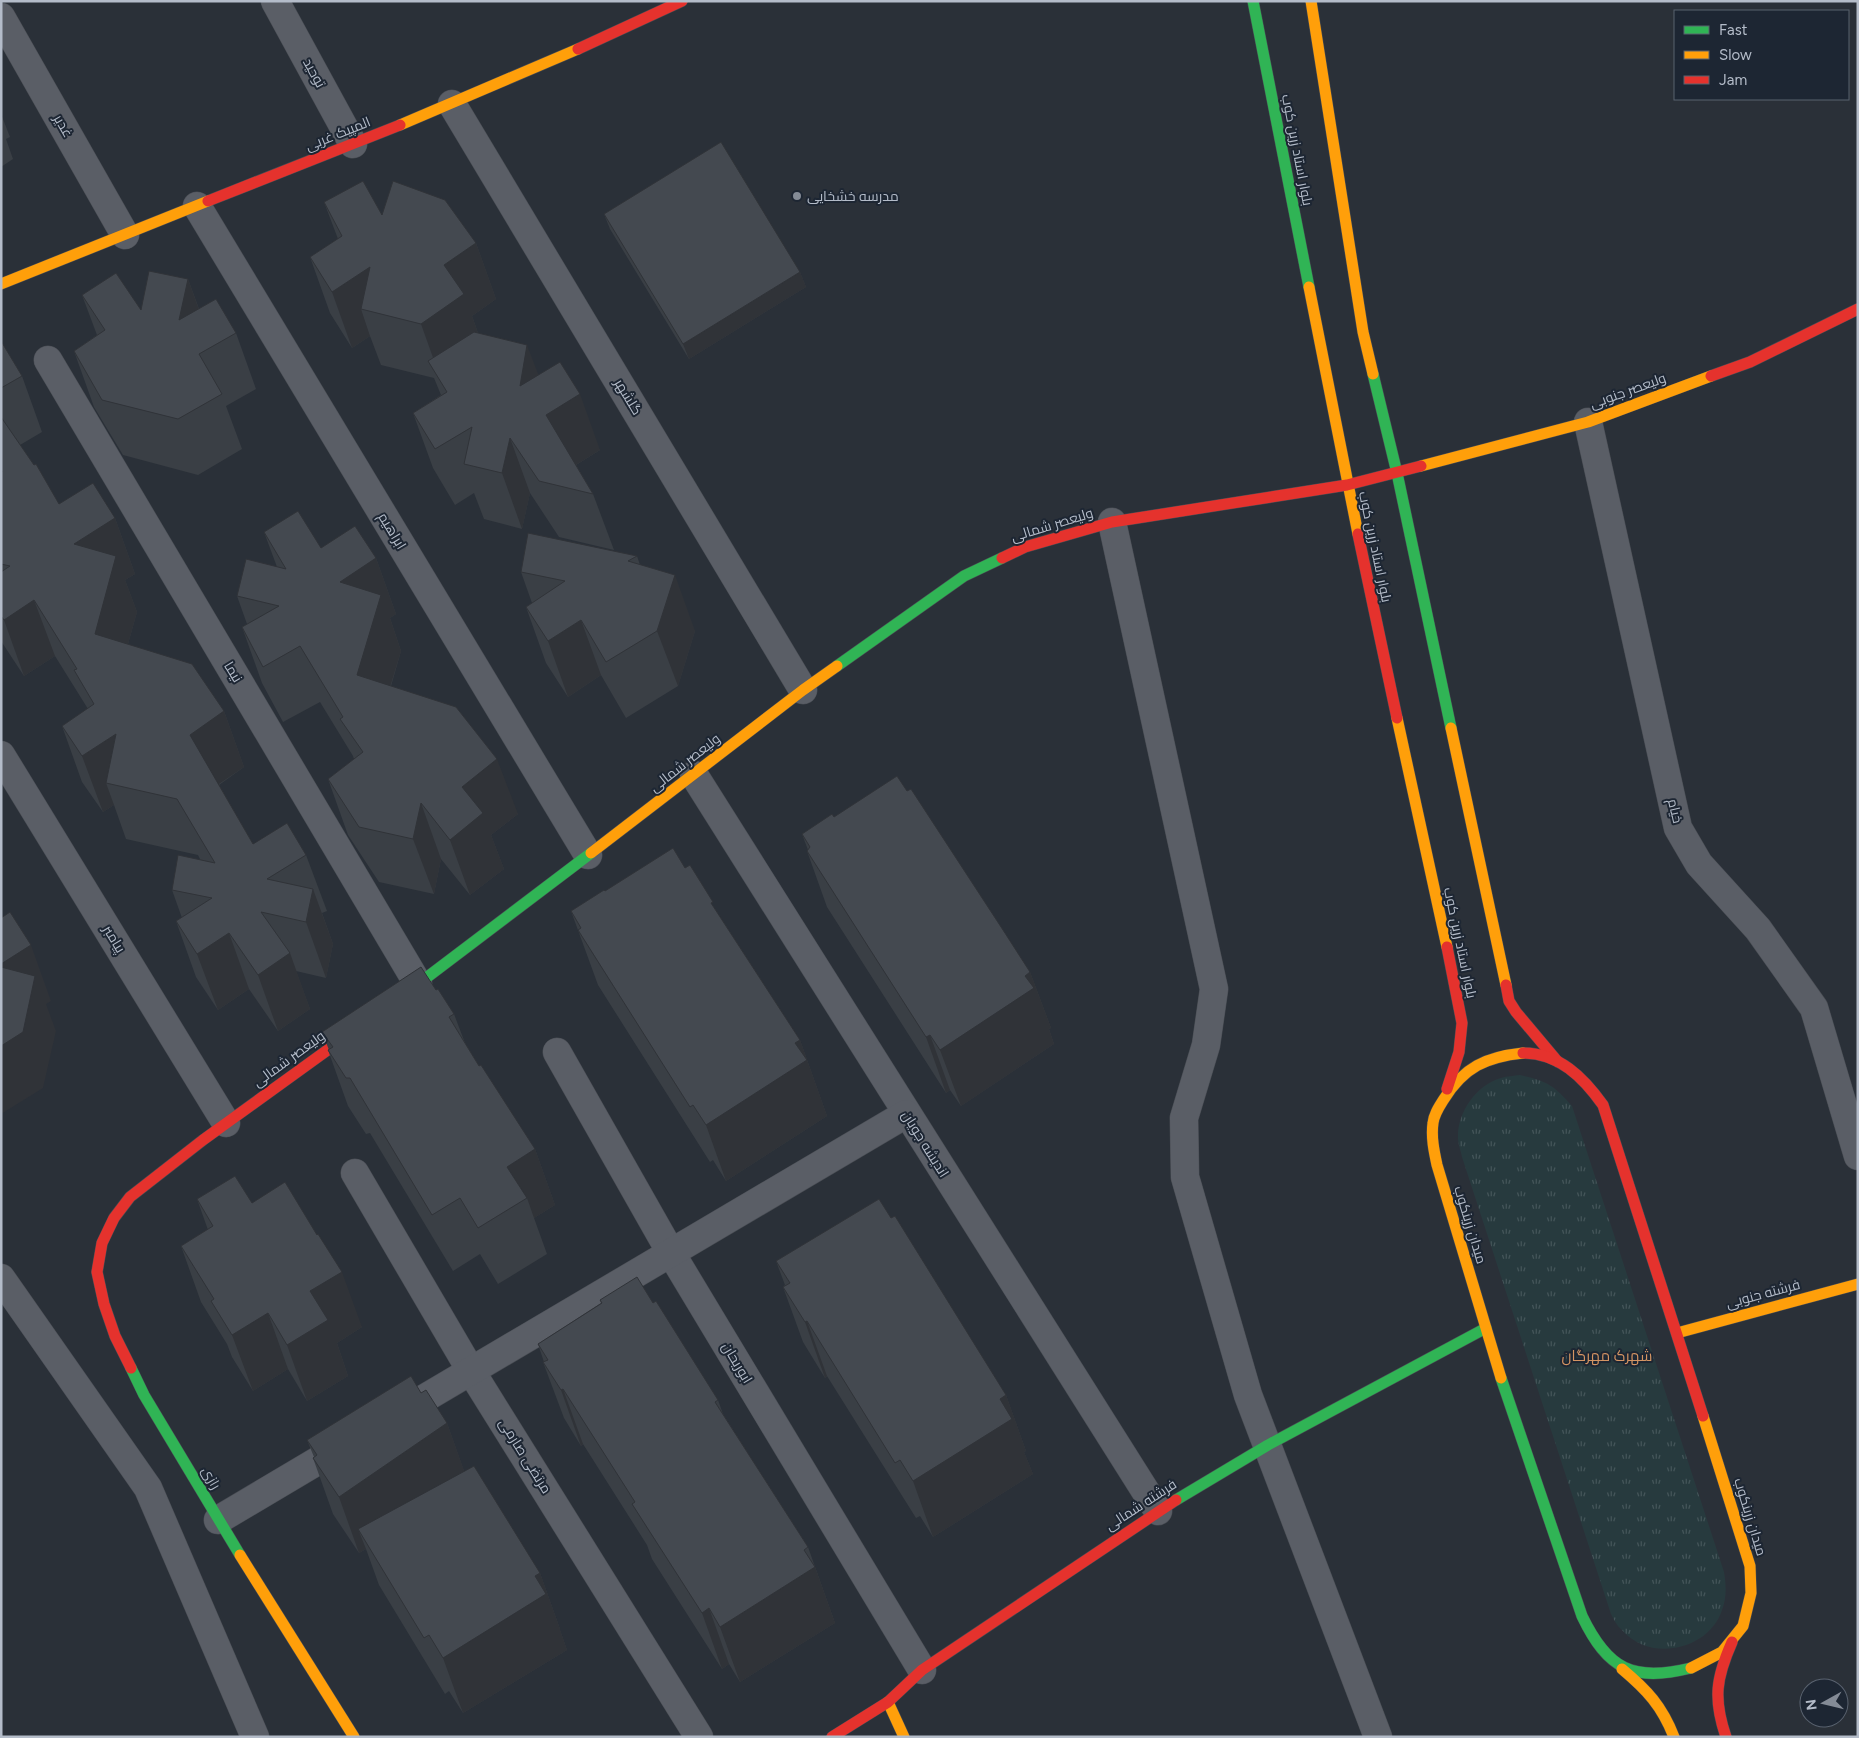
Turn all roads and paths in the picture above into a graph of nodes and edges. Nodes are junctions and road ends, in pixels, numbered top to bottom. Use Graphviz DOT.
graph roads {
  1 [pos="275,1"];
  2 [pos="682,1"];
  3 [pos="1253,1"];
  4 [pos="1311,1"];
  5 [pos="1,17"];
  6 [pos="452,104"];
  7 [pos="353,144"];
  8 [pos="197,206"];
  9 [pos="125,235"];
  10 [pos="1,284"];
  11 [pos="1858,309"];
  12 [pos="48,360"];
  13 [pos="1588,422"];
  14 [pos="1397,473"];
  15 [pos="1347,485"];
  16 [pos="1112,522"];
  17 [pos="804,690"];
  18 [pos="1,755"];
  19 [pos="694,775"];
  20 [pos="588,855"];
  21 [pos="418,984"];
  22 [pos="388,1006"];
  23 [pos="365,1023"];
  24 [pos="557,1052"];
  25 [pos="1558,1062"];
  26 [pos="1445,1096"];
  27 [pos="906,1114"];
  28 [pos="226,1123"];
  29 [pos="1858,1156"];
  30 [pos="355,1173"];
  31 [pos="114,1218"];
  32 [pos="671,1253"];
  33 [pos="1,1278"];
  34 [pos="1858,1284"];
  35 [pos="1486,1328"];
  36 [pos="1677,1333"];
  37 [pos="471,1371"];
  38 [pos="1268,1445"];
  39 [pos="1158,1511"];
  40 [pos="218,1520"];
  41 [pos="1736,1634"];
  42 [pos="1613,1662"];
  43 [pos="922,1670"];
  44 [pos="888,1702"];
  45 [pos="255,1737"];
  46 [pos="354,1737"];
  47 [pos="699,1737"];
  48 [pos="832,1737"];
  49 [pos="904,1737"];
  50 [pos="1378,1737"];
  51 [pos="1674,1737"];
  52 [pos="1726,1737"];
  1 -- 7 [label="street, توحید"];
  2 -- 6 [label="street, المپیک غربی"];
  3 -- 15 [label="street, بلوار استاد زرین کوب"];
  4 -- 14 [label="street"];
  5 -- 9 [label="street, غدیر"];
  6 -- 7 [label="street, المپیک غربی"];
  6 -- 17 [label="street, گلشهر"];
  7 -- 8 [label="street, المپیک غربی"];
  8 -- 9 [label="street, المپیک غربی"];
  8 -- 20 [label="street, ابراهیم"];
  9 -- 10 [label="street, المپیک غربی"];
  11 -- 13 [label="street, ولیعصر جنوبی"];
  12 -- 21 [label="street, نیما"];
  13 -- 14 [label="street, ولیعصر جنوبی"];
  13 -- 29 [label="street, خیام"];
  14 -- 15 [label="street, ولیعصر جنوبی"];
  14 -- 25 [label="street"];
  15 -- 16 [label="street, ولیعصر شمالی"];
  15 -- 26 [label="street, بلوار استاد زرین کوب"];
  16 -- 17 [label="street, ولیعصر شمالی"];
  16 -- 38 [label="street"];
  17 -- 19 [label="street, ولیعصر شمالی"];
  18 -- 28 [label="street, پیامبر"];
  19 -- 20 [label="street, ولیعصر شمالی"];
  19 -- 27 [label="street, اندیشه جویان"];
  20 -- 21 [label="street, ولیعصر شمالی"];
  21 -- 22 [label="street, ولیعصر شمالی"];
  23 -- 28 [label="street, ولیعصر شمالی"];
  24 -- 32 [label="street, ابوریحان"];
  25 -- 26 [label="street, میدان زرینکوب"];
  25 -- 36 [label="street, میدان زرینکوب"];
  26 -- 35 [label="street, میدان زرینکوب"];
  27 -- 32 [label="street"];
  27 -- 39 [label="street, اندیشه جویان"];
  28 -- 31 [label="street, ولیعصر شمالی"];
  30 -- 37 [label="street, مرتضی صارمی"];
  31 -- 40 [label="street, رازی"];
  32 -- 37 [label="street"];
  32 -- 43 [label="street, ابوریحان"];
  33 -- 45 [label="street"];
  34 -- 36 [label="street, فرشته جنوبی"];
  35 -- 38 [label="street, فرشته شمالی"];
  35 -- 42 [label="street, میدان زرینکوب"];
  36 -- 41 [label="street, میدان زرینکوب"];
  37 -- 40 [label="street"];
  37 -- 47 [label="street, مرتضی صارمی"];
  38 -- 39 [label="street, فرشته شمالی"];
  38 -- 50 [label="street"];
  39 -- 43 [label="street, فرشته شمالی"];
  40 -- 46 [label="street, رازی"];
  41 -- 42 [label="street, میدان زرینکوب"];
  41 -- 52 [label="street"];
  42 -- 51 [label="street"];
  43 -- 44 [label="street, فرشته شمالی"];
  44 -- 48 [label="street, فرشته شمالی"];
  44 -- 49 [label="street"];
}
